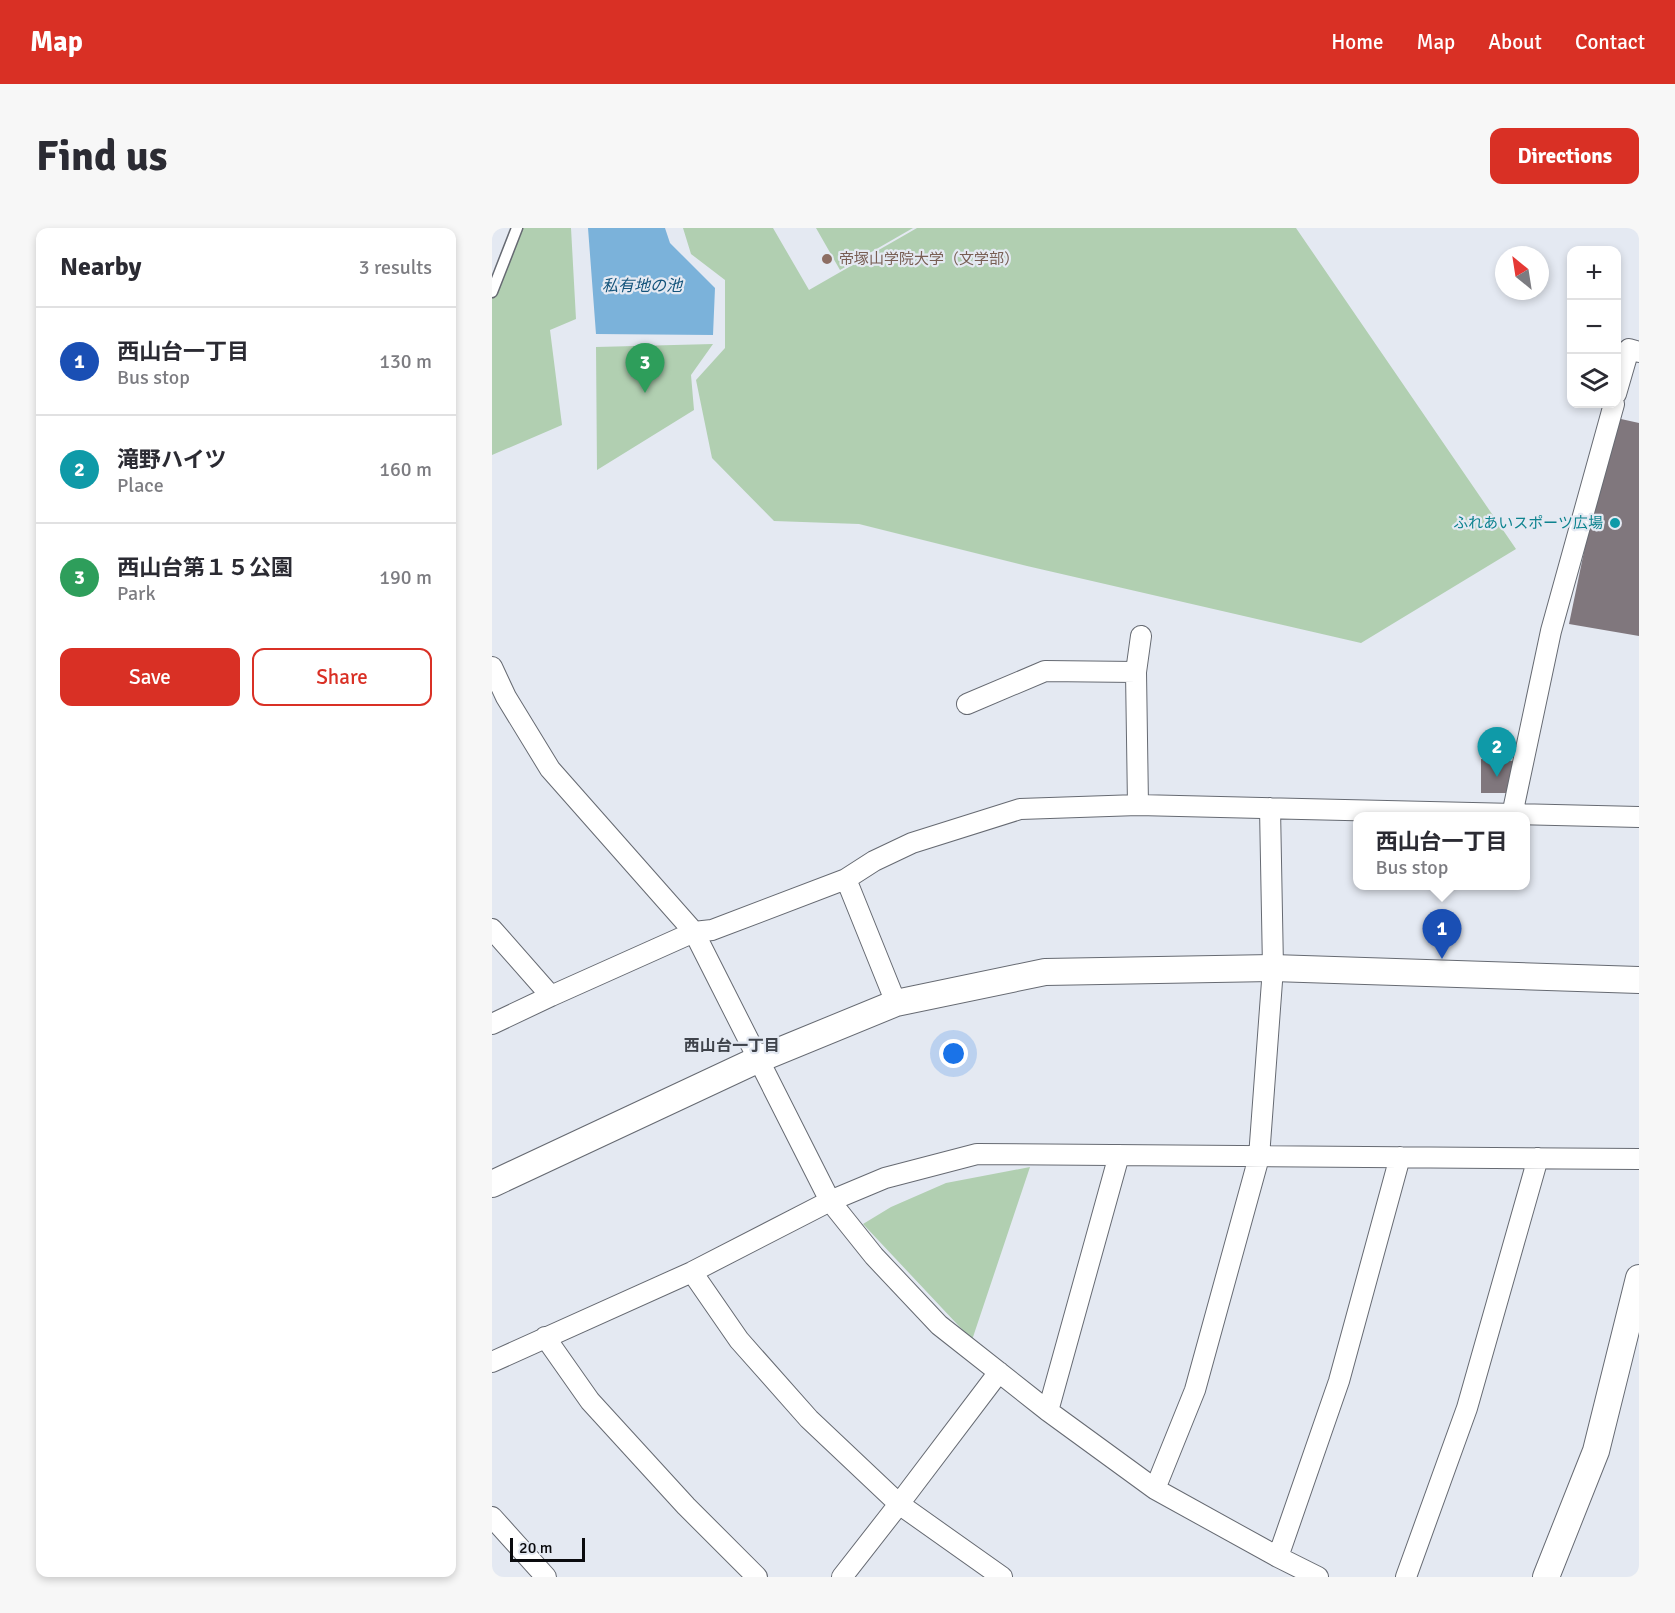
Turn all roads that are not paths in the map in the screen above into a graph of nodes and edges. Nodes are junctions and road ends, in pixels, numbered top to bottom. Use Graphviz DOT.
graph roads {
  1 [pos="517,228"];
  2 [pos="492,292"];
  3 [pos="1639,351"];
  4 [pos="1621,378"];
  5 [pos="1613,408"];
  6 [pos="1141,636"];
  7 [pos="492,667"];
  8 [pos="1136,672"];
  9 [pos="968,704"];
  10 [pos="1138,805"];
  11 [pos="1270,808"];
  12 [pos="1408,812"];
  13 [pos="1513,812"];
  14 [pos="1530,815"];
  15 [pos="1639,817"];
  16 [pos="846,879"];
  17 [pos="492,929"];
  18 [pos="694,932"];
  19 [pos="1273,968"];
  20 [pos="1639,980"];
  21 [pos="551,996"];
  22 [pos="896,1003"];
  23 [pos="492,1024"];
  24 [pos="758,1060"];
  25 [pos="1119,1155"];
  26 [pos="1259,1157"];
  27 [pos="1400,1157"];
  28 [pos="1538,1158"];
  29 [pos="1639,1159"];
  30 [pos="492,1184"];
  31 [pos="830,1201"];
  32 [pos="692,1272"];
  33 [pos="1639,1278"];
  34 [pos="545,1337"];
  35 [pos="492,1362"];
  36 [pos="999,1372"];
  37 [pos="1048,1411"];
  38 [pos="1155,1489"];
  39 [pos="899,1504"];
  40 [pos="492,1517"];
  41 [pos="1278,1557"];
  42 [pos="546,1577"];
  43 [pos="758,1577"];
  44 [pos="842,1577"];
  45 [pos="1002,1577"];
  46 [pos="1318,1577"];
  47 [pos="1406,1577"];
  48 [pos="1546,1577"];
  1 -- 2 [label="lane"];
  3 -- 4 [label="street"];
  5 -- 13 [label="street"];
  6 -- 8 [label="street"];
  7 -- 18 [label="street"];
  8 -- 9 [label="street"];
  8 -- 10 [label="street"];
  10 -- 11 [label="street"];
  10 -- 16 [label="street"];
  11 -- 12 [label="street"];
  11 -- 19 [label="street"];
  14 -- 15 [label="street"];
  16 -- 18 [label="street"];
  16 -- 22 [label="street"];
  17 -- 21 [label="street"];
  18 -- 21 [label="street"];
  18 -- 24 [label="street"];
  19 -- 20 [label="street"];
  19 -- 22 [label="street"];
  19 -- 26 [label="street"];
  21 -- 23 [label="street"];
  22 -- 24 [label="street"];
  24 -- 30 [label="street"];
  24 -- 31 [label="street"];
  25 -- 26 [label="street"];
  25 -- 31 [label="street"];
  25 -- 37 [label="street"];
  26 -- 27 [label="street"];
  26 -- 38 [label="street"];
  27 -- 28 [label="street"];
  27 -- 41 [label="street"];
  28 -- 29 [label="street"];
  28 -- 47 [label="street"];
  31 -- 32 [label="street"];
  31 -- 36 [label="street"];
  32 -- 34 [label="street"];
  32 -- 39 [label="street"];
  33 -- 48 [label="street"];
  34 -- 35 [label="street"];
  34 -- 43 [label="street"];
  36 -- 37 [label="street"];
  36 -- 39 [label="street"];
  37 -- 38 [label="street"];
  38 -- 41 [label="street"];
  39 -- 44 [label="street"];
  39 -- 45 [label="street"];
  40 -- 42 [label="street"];
  41 -- 46 [label="street"];
}
